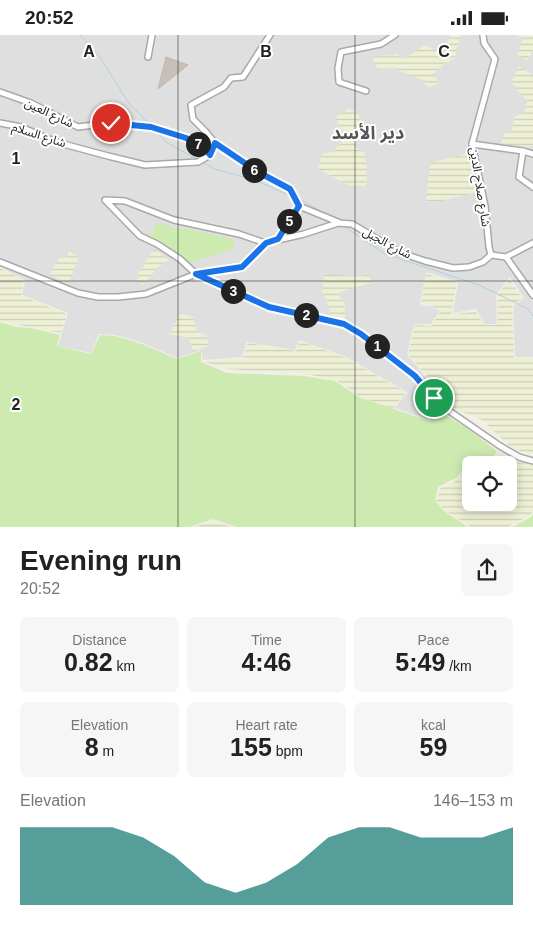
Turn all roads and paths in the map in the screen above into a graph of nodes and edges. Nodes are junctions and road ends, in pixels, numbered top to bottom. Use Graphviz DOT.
graph roads {
  1 [pos="152,35"];
  2 [pos="270,35"];
  3 [pos="395,35"];
  4 [pos="483,35"];
  5 [pos="148,57"];
  6 [pos="366,91"];
  7 [pos="0,93"];
  8 [pos="0,123"];
  9 [pos="215,143"];
  10 [pos="472,144"];
  11 [pos="523,151"];
  12 [pos="533,154"];
  13 [pos="210,155"];
  14 [pos="533,187"];
  15 [pos="299,206"];
  16 [pos="338,223"];
  17 [pos="278,239"];
  18 [pos="266,243"];
  19 [pos="533,243"];
  20 [pos="491,255"];
  21 [pos="506,257"];
  22 [pos="0,263"];
  23 [pos="196,274"];
  24 [pos="533,295"];
  25 [pos="533,461"];
  1 -- 5 [label="street"];
  2 -- 9 [label="street"];
  3 -- 6 [label="street"];
  4 -- 10 [label="street, شارع صلاح الدين"];
  7 -- 13 [label="street, شارع العين"];
  8 -- 13 [label="street, شارع السلام"];
  9 -- 13 [label="street"];
  9 -- 15 [label="street"];
  10 -- 11 [label="street"];
  10 -- 20 [label="street, شارع صلاح الدين"];
  11 -- 12 [label="street"];
  11 -- 14 [label="street"];
  15 -- 16 [label="street, شارع الجبل"];
  15 -- 17 [label="street"];
  16 -- 17 [label="street"];
  16 -- 20 [label="street, شارع الجبل"];
  17 -- 18 [label="street"];
  18 -- 23 [label="street"];
  18 -- 23 [label="street"];
  19 -- 21 [label="street"];
  20 -- 21 [label="street"];
  21 -- 24 [label="street"];
  22 -- 23 [label="street"];
  23 -- 25 [label="street"];
}
